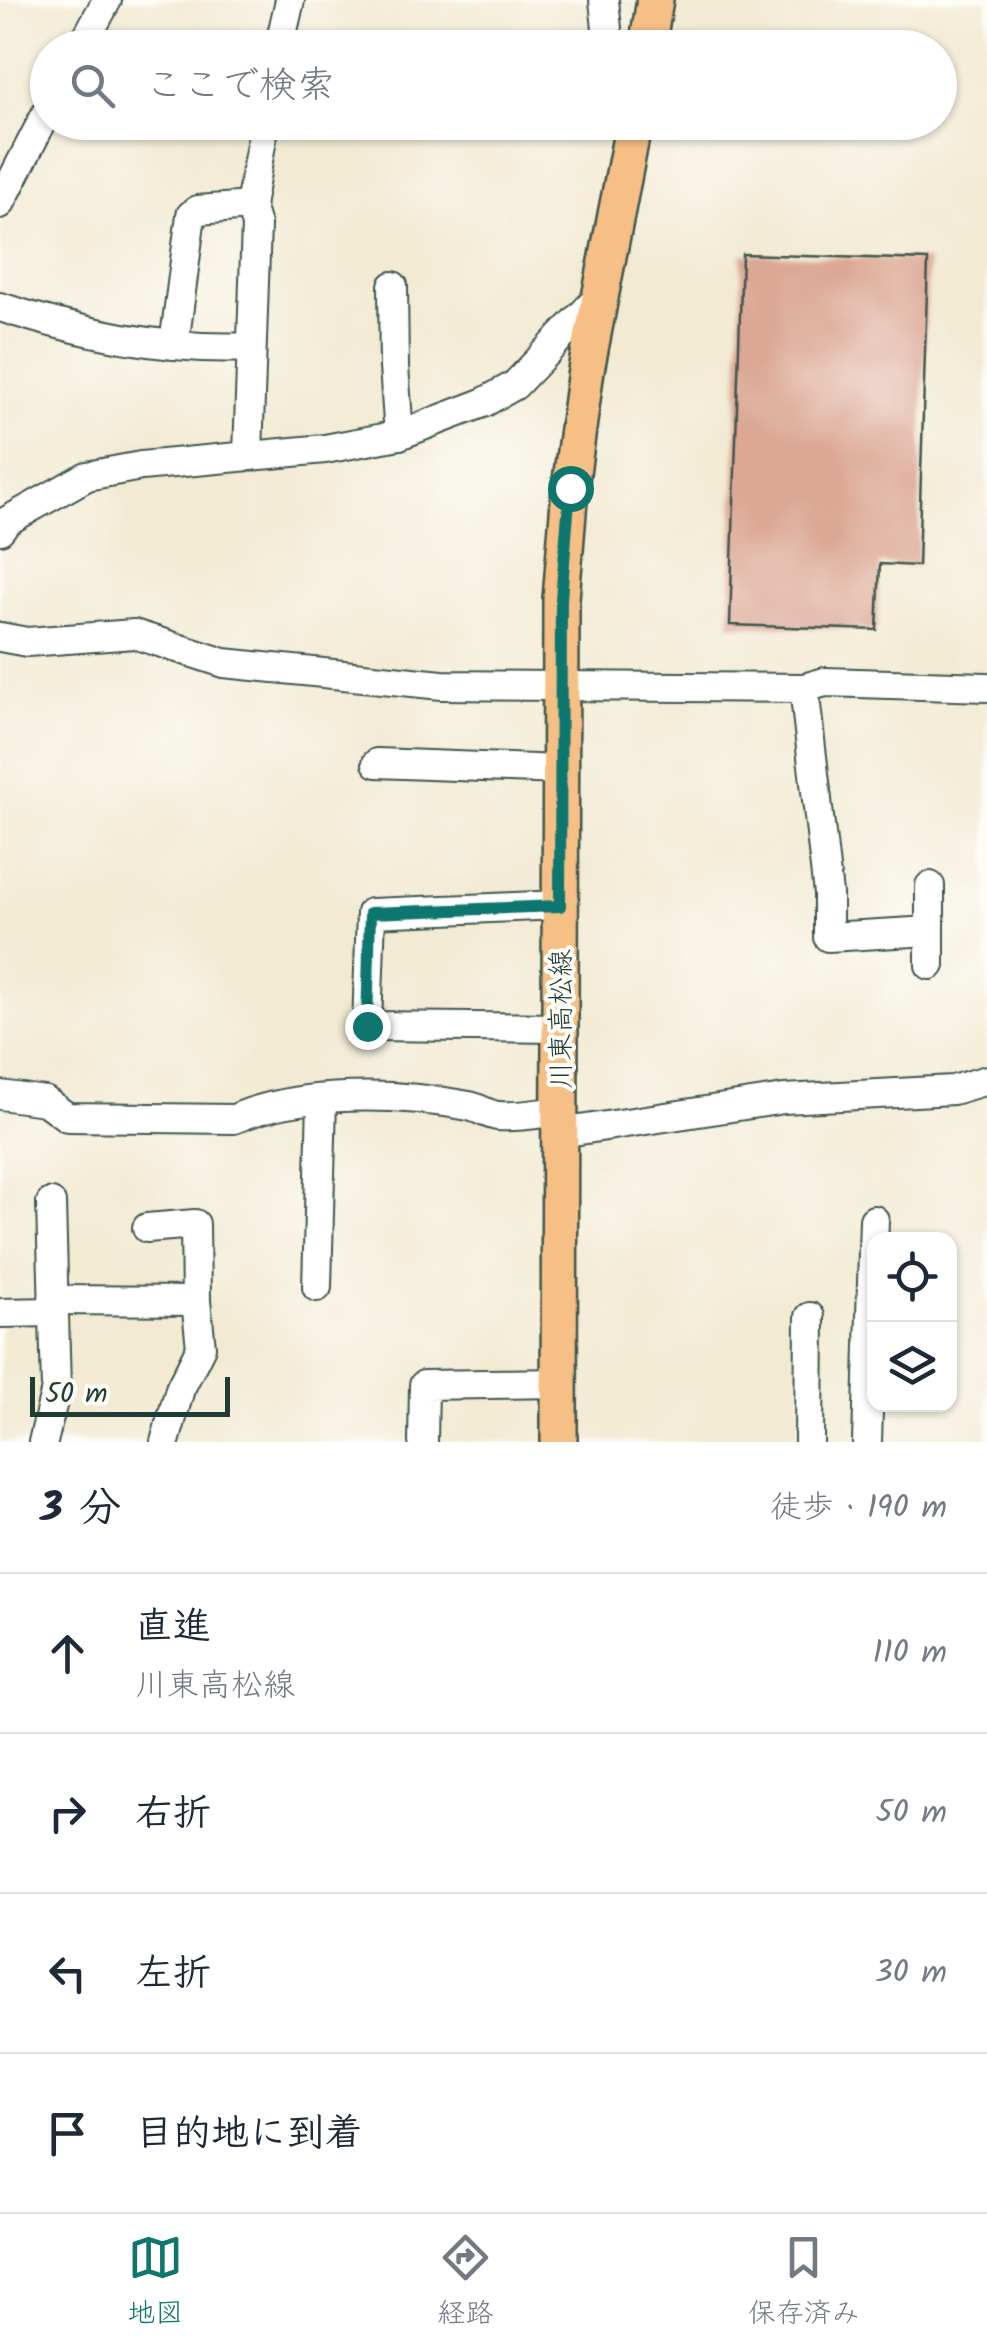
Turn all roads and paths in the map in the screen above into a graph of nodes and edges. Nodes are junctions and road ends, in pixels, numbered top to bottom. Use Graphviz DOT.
graph roads {
  1 [pos="106,0"];
  2 [pos="290,0"];
  3 [pos="604,0"];
  4 [pos="655,0"];
  5 [pos="90,30"];
  6 [pos="283,30"];
  7 [pos="607,30"];
  8 [pos="650,30"];
  9 [pos="33,140"];
  10 [pos="262,140"];
  11 [pos="627,140"];
  12 [pos="0,204"];
  13 [pos="250,206"];
  14 [pos="393,286"];
  15 [pos="600,295"];
  16 [pos="0,307"];
  17 [pos="174,345"];
  18 [pos="250,347"];
  19 [pos="399,434"];
  20 [pos="248,454"];
  21 [pos="0,530"];
  22 [pos="0,637"];
  23 [pos="561,685"];
  24 [pos="987,687"];
  25 [pos="804,688"];
  26 [pos="377,763"];
  27 [pos="560,770"];
  28 [pos="930,886"];
  29 [pos="560,906"];
  30 [pos="930,931"];
  31 [pos="930,965"];
  32 [pos="560,1028"];
  33 [pos="987,1080"];
  34 [pos="0,1095"];
  35 [pos="322,1100"];
  36 [pos="560,1122"];
  37 [pos="51,1203"];
  38 [pos="874,1220"];
  39 [pos="147,1228"];
  40 [pos="318,1287"];
  41 [pos="196,1302"];
  42 [pos="54,1306"];
  43 [pos="0,1313"];
  44 [pos="810,1317"];
  45 [pos="559,1384"];
  46 [pos="43,1442"];
  47 [pos="165,1442"];
  48 [pos="423,1442"];
  49 [pos="559,1442"];
  50 [pos="809,1442"];
  51 [pos="866,1442"];
  1 -- 5 [label="street"];
  2 -- 6 [label="street"];
  3 -- 7 [label="street"];
  4 -- 8 [label="main road"];
  9 -- 12 [label="street"];
  10 -- 13 [label="street"];
  11 -- 15 [label="main road, 川東高松線"];
  13 -- 17 [label="street"];
  13 -- 18 [label="street"];
  14 -- 19 [label="street"];
  15 -- 19 [label="street"];
  15 -- 23 [label="main road, 川東高松線"];
  16 -- 17 [label="street"];
  17 -- 18 [label="street"];
  18 -- 20 [label="street"];
  19 -- 20 [label="street"];
  20 -- 21 [label="street"];
  22 -- 23 [label="street"];
  23 -- 25 [label="street"];
  23 -- 27 [label="main road, 川東高松線"];
  24 -- 25 [label="street"];
  25 -- 30 [label="street"];
  26 -- 27 [label="street"];
  27 -- 29 [label="main road, 川東高松線"];
  28 -- 30 [label="street"];
  29 -- 32 [label="main road, 川東高松線"];
  29 -- 32 [label="street"];
  30 -- 31 [label="street"];
  32 -- 36 [label="main road, 川東高松線"];
  33 -- 36 [label="street"];
  34 -- 35 [label="street"];
  35 -- 36 [label="street"];
  35 -- 40 [label="street"];
  36 -- 45 [label="main road, 川東高松線"];
  37 -- 42 [label="street"];
  38 -- 51 [label="street"];
  39 -- 41 [label="street"];
  41 -- 42 [label="street"];
  41 -- 47 [label="street"];
  42 -- 43 [label="street"];
  42 -- 46 [label="street"];
  44 -- 50 [label="street"];
  45 -- 48 [label="street"];
  45 -- 49 [label="main road, 川東高松線"];
}
